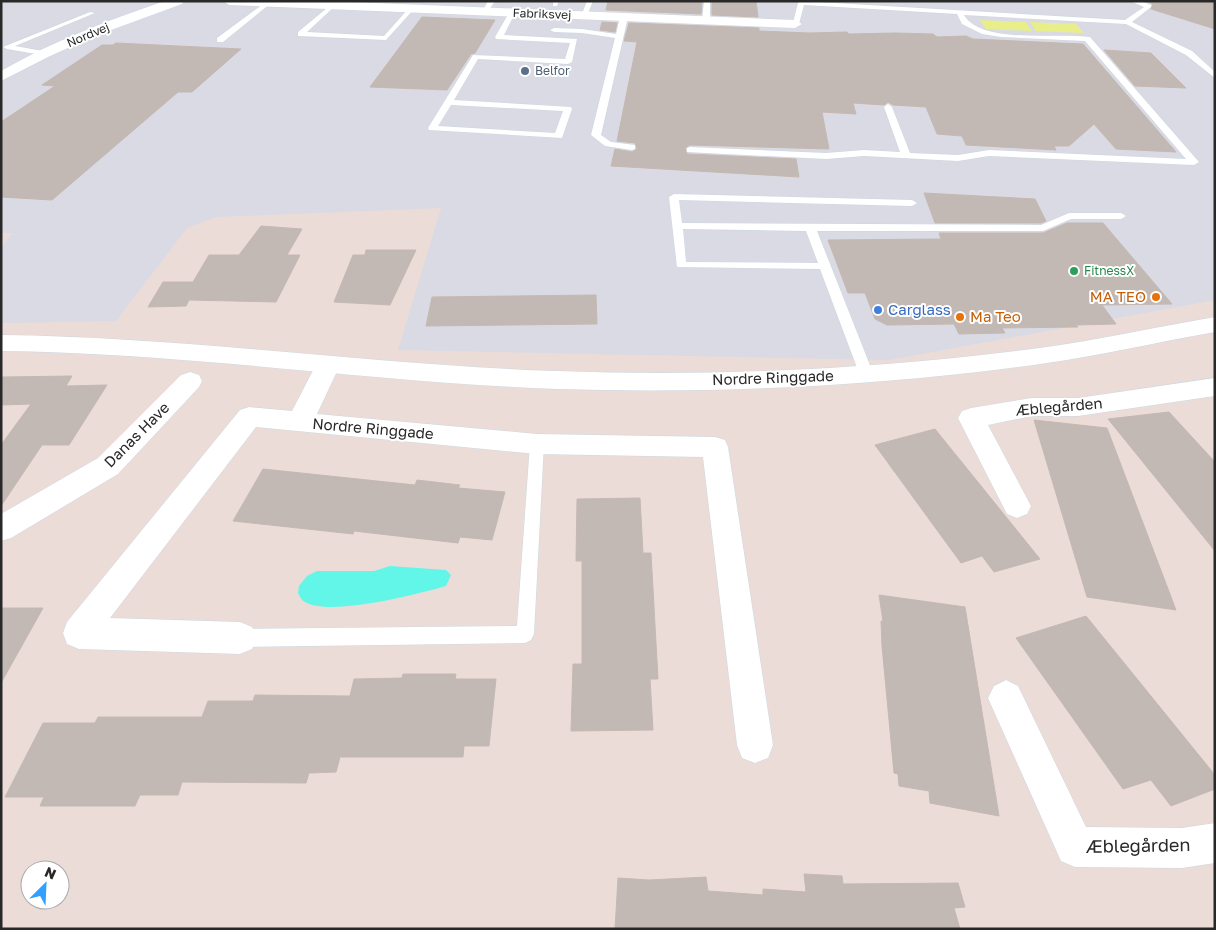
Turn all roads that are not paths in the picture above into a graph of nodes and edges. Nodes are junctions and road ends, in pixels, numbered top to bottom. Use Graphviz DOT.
graph roads {
  1 [pos="178,1"];
  2 [pos="229,1"];
  3 [pos="590,1"];
  4 [pos="707,1"];
  5 [pos="1133,1"];
  6 [pos="268,3"];
  7 [pos="1148,4"];
  8 [pos="333,5"];
  9 [pos="397,5"];
  10 [pos="489,6"];
  11 [pos="411,9"];
  12 [pos="959,12"];
  13 [pos="92,13"];
  14 [pos="512,13"];
  15 [pos="584,16"];
  16 [pos="624,17"];
  17 [pos="706,21"];
  18 [pos="1127,22"];
  19 [pos="795,24"];
  20 [pos="504,27"];
  21 [pos="514,28"];
  22 [pos="543,29"];
  23 [pos="620,37"];
  24 [pos="220,40"];
  25 [pos="45,54"];
  26 [pos="1,76"];
  27 [pos="1215,76"];
  28 [pos="449,102"];
  29 [pos="888,107"];
  30 [pos="632,147"];
  31 [pos="690,150"];
  32 [pos="906,155"];
  33 [pos="912,203"];
  34 [pos="1121,216"];
  35 [pos="677,226"];
  36 [pos="810,228"];
  37 [pos="824,266"];
  38 [pos="1215,324"];
  39 [pos="1,343"];
  40 [pos="328,365"];
  41 [pos="866,374"];
  42 [pos="190,381"];
  43 [pos="1215,386"];
  44 [pos="300,422"];
  45 [pos="537,444"];
  46 [pos="1017,506"];
  47 [pos="1,529"];
  48 [pos="240,638"];
  49 [pos="1006,698"];
  50 [pos="756,746"];
  51 [pos="1215,842"];
  1 -- 25 [label="street, Nordvej"];
  2 -- 6 [label="street, Fabriksvej"];
  3 -- 15 [label="lane"];
  4 -- 17 [label="lane"];
  5 -- 7 [label="lane"];
  6 -- 8 [label="street, Fabriksvej"];
  6 -- 24 [label="lane"];
  7 -- 18 [label="lane"];
  8 -- 9 [label="street, Fabriksvej"];
  8 -- 11 [label="lane"];
  9 -- 11 [label="street, Fabriksvej"];
  10 -- 11 [label="street, Fabriksvej"];
  10 -- 14 [label="street, Fabriksvej"];
  12 -- 18 [label="lane"];
  12 -- 19 [label="lane"];
  12 -- 32 [label="lane"];
  13 -- 25 [label="lane"];
  14 -- 15 [label="street, Fabriksvej"];
  14 -- 20 [label="lane"];
  15 -- 16 [label="street, Fabriksvej"];
  16 -- 17 [label="street, Fabriksvej"];
  16 -- 23 [label="lane"];
  17 -- 19 [label="street, Fabriksvej"];
  18 -- 27 [label="lane"];
  20 -- 21 [label="lane"];
  20 -- 28 [label="lane"];
  22 -- 23 [label="lane"];
  23 -- 30 [label="lane"];
  25 -- 26 [label="street, Nordvej"];
  28 -- 28 [label="lane"];
  29 -- 32 [label="lane"];
  31 -- 32 [label="lane"];
  33 -- 35 [label="lane"];
  34 -- 36 [label="lane"];
  35 -- 36 [label="lane"];
  35 -- 37 [label="lane"];
  36 -- 37 [label="lane"];
  37 -- 41 [label="lane"];
  38 -- 41 [label="street, Nordre Ringgade"];
  39 -- 40 [label="street, Nordre Ringgade"];
  40 -- 41 [label="street, Nordre Ringgade"];
  40 -- 44 [label="street, Nordre Ringgade"];
  42 -- 47 [label="street, Danas Have"];
  43 -- 46 [label="street, Æblegården"];
  44 -- 45 [label="street, Nordre Ringgade"];
  44 -- 48 [label="street, Nordre Ringgade"];
  45 -- 48 [label="lane"];
  45 -- 50 [label="street, Nordre Ringgade"];
  49 -- 51 [label="street, Æblegården"];
}
